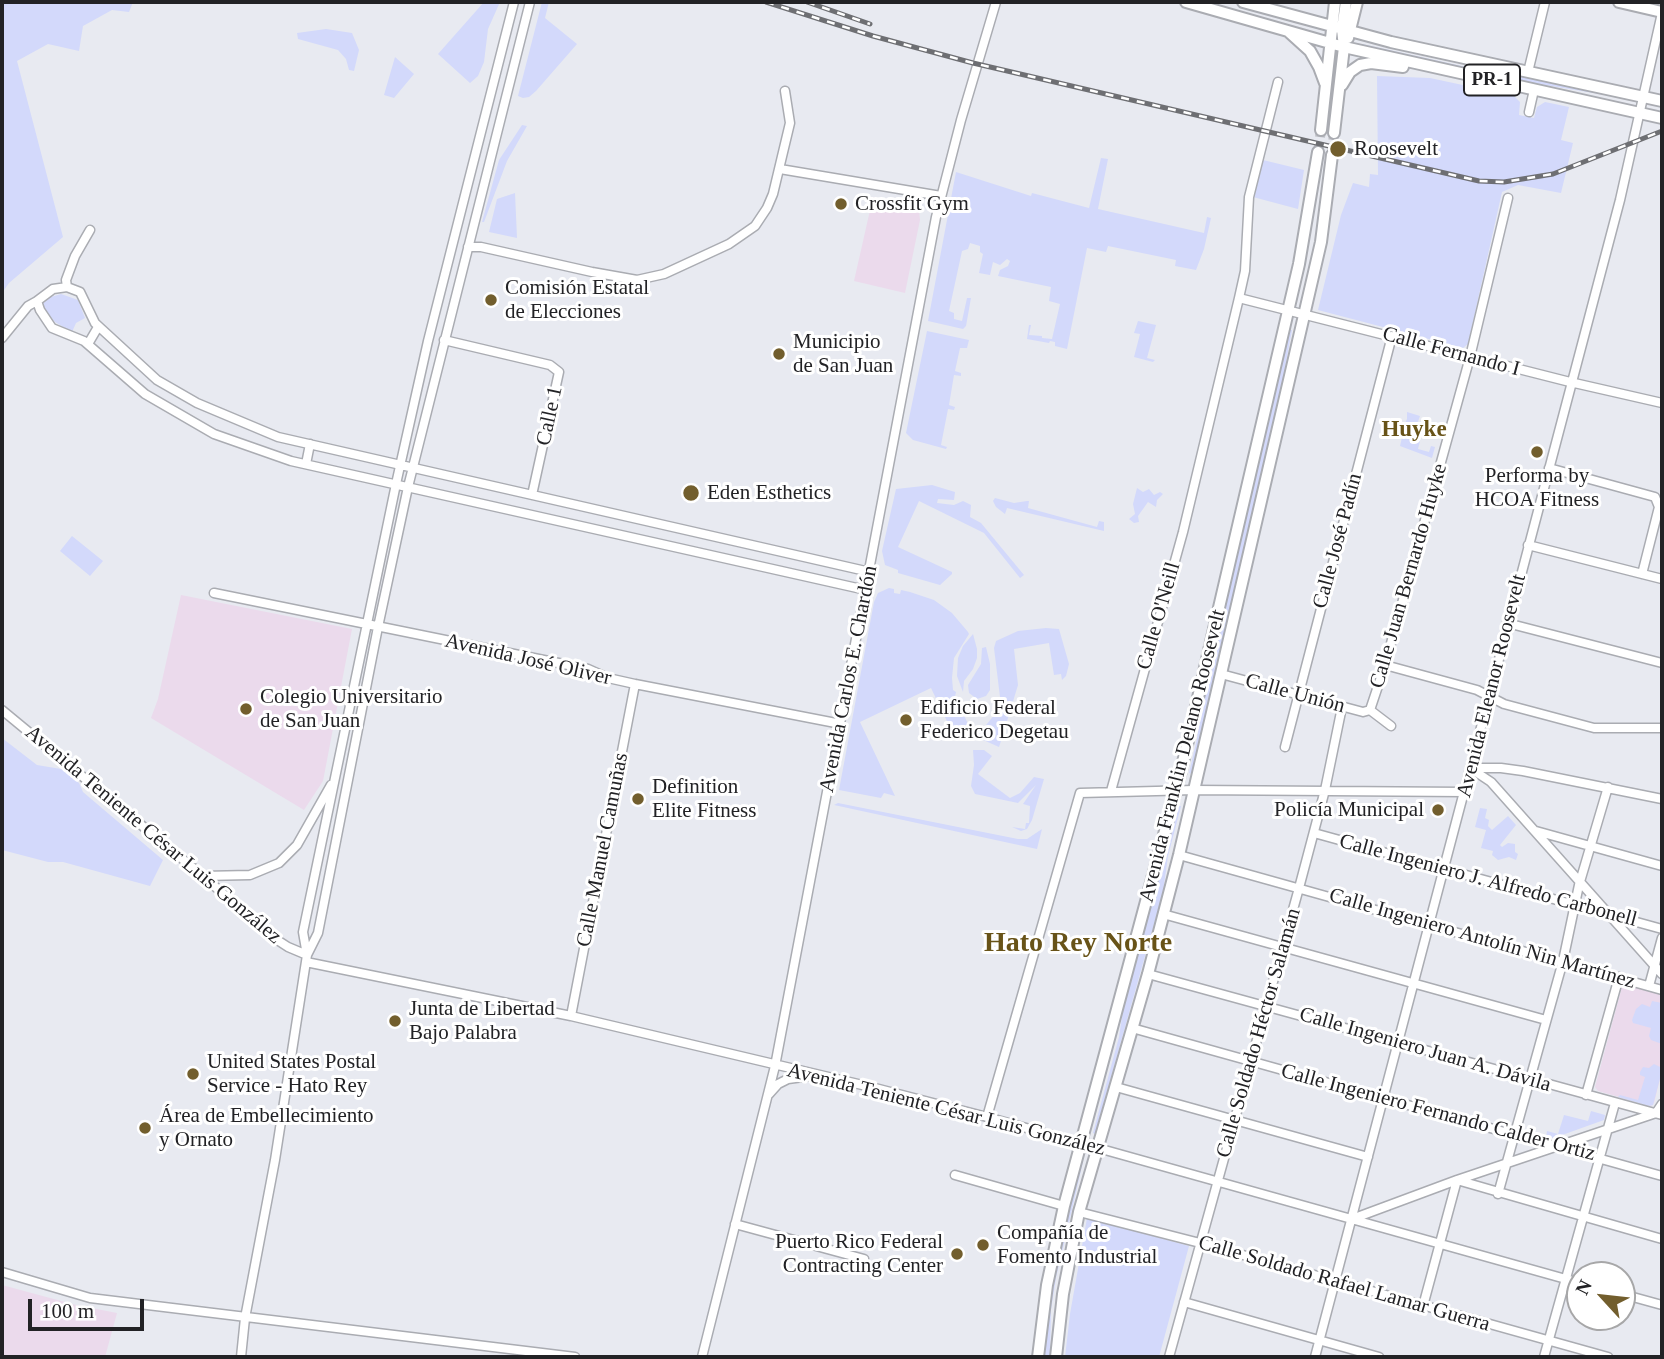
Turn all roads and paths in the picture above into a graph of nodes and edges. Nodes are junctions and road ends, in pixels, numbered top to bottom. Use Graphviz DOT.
graph roads {
  1 [pos="514,2"];
  2 [pos="530,2"];
  3 [pos="996,2"];
  4 [pos="1186,2"];
  5 [pos="1243,2"];
  6 [pos="1335,2"];
  7 [pos="1346,2"];
  8 [pos="1357,2"];
  9 [pos="1545,2"];
  10 [pos="1619,2"];
  11 [pos="1662,12"];
  12 [pos="1342,29"];
  13 [pos="1289,32"];
  14 [pos="1330,43"];
  15 [pos="1344,47"];
  16 [pos="1430,67"];
  17 [pos="1528,72"];
  18 [pos="1278,82"];
  19 [pos="1326,89"];
  20 [pos="1339,90"];
  21 [pos="1534,90"];
  22 [pos="785,91"];
  23 [pos="1644,97"];
  24 [pos="1662,101"];
  25 [pos="1529,112"];
  26 [pos="1640,113"];
  27 [pos="1662,118"];
  28 [pos="1321,130"];
  29 [pos="1334,133"];
  30 [pos="1318,152"];
  31 [pos="1332,155"];
  32 [pos="780,169"];
  33 [pos="941,197"];
  34 [pos="1508,198"];
  35 [pos="90,230"];
  36 [pos="468,247"];
  37 [pos="66,287"];
  38 [pos="1239,298"];
  39 [pos="37,301"];
  40 [pos="1289,309"];
  41 [pos="1304,314"];
  42 [pos="99,327"];
  43 [pos="1392,336"];
  44 [pos="2,338"];
  45 [pos="444,341"];
  46 [pos="88,344"];
  47 [pos="1470,357"];
  48 [pos="1570,383"];
  49 [pos="176,391"];
  50 [pos="1662,403"];
  51 [pos="168,408"];
  52 [pos="310,444"];
  53 [pos="306,464"];
  54 [pos="401,465"];
  55 [pos="413,468"];
  56 [pos="1549,468"];
  57 [pos="396,485"];
  58 [pos="408,487"];
  59 [pos="533,495"];
  60 [pos="1528,545"];
  61 [pos="870,572"];
  62 [pos="1642,574"];
  63 [pos="1662,579"];
  64 [pos="866,590"];
  65 [pos="214,593"];
  66 [pos="1507,623"];
  67 [pos="366,625"];
  68 [pos="378,627"];
  69 [pos="1662,663"];
  70 [pos="1385,665"];
  71 [pos="1221,674"];
  72 [pos="635,684"];
  73 [pos="1489,695"];
  74 [pos="1298,696"];
  75 [pos="1342,707"];
  76 [pos="2,710"];
  77 [pos="1370,710"];
  78 [pos="841,724"];
  79 [pos="1391,726"];
  80 [pos="1662,728"];
  81 [pos="1285,747"];
  82 [pos="1470,768"];
  83 [pos="335,778"];
  84 [pos="1608,787"];
  85 [pos="1176,790"];
  86 [pos="1194,790"];
  87 [pos="1325,790"];
  88 [pos="1111,791"];
  89 [pos="1465,792"];
  90 [pos="1662,799"];
  91 [pos="1536,831"];
  92 [pos="1314,833"];
  93 [pos="1592,846"];
  94 [pos="1179,855"];
  95 [pos="1662,866"];
  96 [pos="1445,869"];
  97 [pos="203,876"];
  98 [pos="1580,882"];
  99 [pos="1299,888"];
  100 [pos="1576,905"];
  101 [pos="1163,914"];
  102 [pos="1609,914"];
  103 [pos="1430,925"];
  104 [pos="1662,929"];
  105 [pos="1662,938"];
  106 [pos="1283,947"];
  107 [pos="307,959"];
  108 [pos="1563,961"];
  109 [pos="1655,964"];
  110 [pos="1148,974"];
  111 [pos="1662,974"];
  112 [pos="1619,977"];
  113 [pos="1414,984"];
  114 [pos="1649,986"];
  115 [pos="1662,990"];
  116 [pos="1266,1006"];
  117 [pos="571,1016"];
  118 [pos="1546,1020"];
  119 [pos="1132,1028"];
  120 [pos="1399,1043"];
  121 [pos="1251,1062"];
  122 [pos="775,1066"];
  123 [pos="820,1076"];
  124 [pos="1530,1079"];
  125 [pos="1116,1087"];
  126 [pos="1586,1095"];
  127 [pos="767,1096"];
  128 [pos="1384,1099"];
  129 [pos="1615,1102"];
  130 [pos="1662,1104"];
  131 [pos="1659,1114"];
  132 [pos="988,1117"];
  133 [pos="1234,1120"];
  134 [pos="1608,1129"];
  135 [pos="1514,1135"];
  136 [pos="1081,1144"];
  137 [pos="1557,1147"];
  138 [pos="1098,1149"];
  139 [pos="1368,1157"];
  140 [pos="1600,1158"];
  141 [pos="1505,1166"];
  142 [pos="955,1175"];
  143 [pos="1662,1176"];
  144 [pos="1457,1180"];
  145 [pos="1217,1182"];
  146 [pos="1498,1194"];
  147 [pos="1064,1206"];
  148 [pos="1079,1212"];
  149 [pos="1584,1217"];
  150 [pos="1352,1219"];
  151 [pos="735,1224"];
  152 [pos="1662,1239"];
  153 [pos="1200,1243"];
  154 [pos="1440,1244"];
  155 [pos="864,1259"];
  156 [pos="1571,1261"];
  157 [pos="2,1272"];
  158 [pos="1566,1279"];
  159 [pos="1335,1281"];
  160 [pos="1636,1298"];
  161 [pos="1184,1302"];
  162 [pos="1423,1306"];
  163 [pos="1662,1306"];
  164 [pos="245,1318"];
  165 [pos="1320,1340"];
  166 [pos="1548,1340"];
  167 [pos="241,1357"];
  168 [pos="575,1357"];
  169 [pos="702,1357"];
  170 [pos="1038,1357"];
  171 [pos="1056,1357"];
  172 [pos="1168,1357"];
  173 [pos="1315,1357"];
  174 [pos="1379,1357"];
  175 [pos="1544,1357"];
  176 [pos="1608,1357"];
  1 -- 54 [label="street"];
  2 -- 36 [label="street"];
  3 -- 33 [label="street, Avenida Carlos E. Chardón"];
  4 -- 13 [label="main road, PR-1"];
  5 -- 12 [label="main road, PR-1"];
  6 -- 12 [label="main road"];
  7 -- 12 [label="main road"];
  8 -- 12 [label="main road"];
  9 -- 17 [label="street"];
  10 -- 11 [label="main road"];
  11 -- 23 [label="street, Avenida Eleanor Roosevelt"];
  12 -- 14 [label="main road"];
  12 -- 15 [label="main road"];
  12 -- 17 [label="main road, PR-1"];
  13 -- 14 [label="main road, PR-1"];
  13 -- 19 [label="main road"];
  14 -- 15 [label="main road, PR-1"];
  14 -- 19 [label="main road"];
  15 -- 16 [label="main road, PR-1"];
  15 -- 20 [label="main road"];
  16 -- 20 [label="main road"];
  16 -- 21 [label="main road, PR-1"];
  17 -- 23 [label="main road, PR-1"];
  18 -- 38 [label="street, Calle O'Neill"];
  19 -- 28 [label="main road"];
  20 -- 29 [label="main road"];
  21 -- 25 [label="street"];
  21 -- 26 [label="main road, PR-1"];
  22 -- 32 [label="street"];
  23 -- 24 [label="main road, PR-1"];
  23 -- 26 [label="street, Avenida Eleanor Roosevelt"];
  26 -- 27 [label="main road, PR-1"];
  26 -- 48 [label="street, Avenida Eleanor Roosevelt"];
  30 -- 40 [label="main road, Avenida Franklin Delano Roosevelt"];
  31 -- 41 [label="main road, Avenida Franklin Delano Roosevelt"];
  32 -- 33 [label="street"];
  32 -- 36 [label="street"];
  33 -- 61 [label="street, Avenida Carlos E. Chardón"];
  34 -- 47 [label="street, Calle Juan Bernardo Huyke"];
  35 -- 37 [label="street"];
  36 -- 45 [label="street"];
  37 -- 39 [label="street"];
  37 -- 42 [label="street"];
  38 -- 40 [label="street, Calle Fernando I"];
  38 -- 88 [label="street, Calle O'Neill"];
  39 -- 44 [label="street"];
  39 -- 46 [label="street"];
  40 -- 41 [label="street, Calle Fernando I"];
  40 -- 85 [label="main road, Avenida Franklin Delano Roosevelt"];
  41 -- 43 [label="street, Calle Fernando I"];
  41 -- 71 [label="main road, Avenida Franklin Delano Roosevelt"];
  42 -- 46 [label="street"];
  42 -- 49 [label="street"];
  43 -- 47 [label="street, Calle Fernando I"];
  43 -- 74 [label="street, Calle José Padín"];
  45 -- 55 [label="street"];
  45 -- 59 [label="street, Calle 1"];
  46 -- 51 [label="street"];
  47 -- 48 [label="street, Calle Fernando I"];
  47 -- 70 [label="street, Calle Juan Bernardo Huyke"];
  48 -- 50 [label="street, Calle Fernando I"];
  48 -- 56 [label="street, Avenida Eleanor Roosevelt"];
  49 -- 51 [label="street"];
  49 -- 52 [label="street"];
  51 -- 53 [label="street"];
  52 -- 53 [label="street"];
  52 -- 54 [label="street"];
  53 -- 57 [label="street"];
  54 -- 55 [label="street"];
  54 -- 57 [label="street"];
  55 -- 58 [label="street"];
  55 -- 59 [label="street"];
  56 -- 60 [label="street, Avenida Eleanor Roosevelt"];
  56 -- 62 [label="street"];
  57 -- 58 [label="street"];
  57 -- 67 [label="street"];
  58 -- 64 [label="street"];
  58 -- 68 [label="street"];
  59 -- 61 [label="street"];
  60 -- 62 [label="street"];
  60 -- 66 [label="street, Avenida Eleanor Roosevelt"];
  61 -- 64 [label="street, Avenida Carlos E. Chardón"];
  62 -- 63 [label="street"];
  64 -- 78 [label="street, Avenida Carlos E. Chardón"];
  65 -- 67 [label="street, Avenida José Oliver"];
  66 -- 69 [label="street"];
  66 -- 73 [label="street, Avenida Eleanor Roosevelt"];
  67 -- 68 [label="street, Avenida José Oliver"];
  67 -- 83 [label="street"];
  68 -- 72 [label="street, Avenida José Oliver"];
  68 -- 107 [label="street"];
  70 -- 73 [label="street"];
  70 -- 77 [label="street, Calle Juan Bernardo Huyke"];
  71 -- 74 [label="street, Calle Unión"];
  71 -- 86 [label="main road, Avenida Franklin Delano Roosevelt"];
  72 -- 78 [label="street, Avenida José Oliver"];
  72 -- 117 [label="street, Calle Manuel Camuñas"];
  73 -- 80 [label="street"];
  73 -- 82 [label="street, Avenida Eleanor Roosevelt"];
  74 -- 75 [label="street, Calle Unión"];
  74 -- 81 [label="street, Calle José Padín"];
  75 -- 77 [label="street, Calle Unión"];
  75 -- 87 [label="street, Calle Soldado Héctor Salamán"];
  76 -- 97 [label="street, Avenida Teniente César Luis González"];
  77 -- 79 [label="street"];
  78 -- 122 [label="street, Avenida Carlos E. Chardón"];
  82 -- 84 [label="street"];
  82 -- 89 [label="street, Avenida Eleanor Roosevelt"];
  82 -- 91 [label="street"];
  83 -- 97 [label="street"];
  83 -- 107 [label="street"];
  84 -- 90 [label="street"];
  84 -- 93 [label="street"];
  85 -- 86 [label="street"];
  85 -- 88 [label="street"];
  85 -- 136 [label="main road, Avenida Franklin Delano Roosevelt"];
  86 -- 87 [label="street"];
  86 -- 94 [label="main road, Avenida Franklin Delano Roosevelt"];
  87 -- 89 [label="street"];
  87 -- 92 [label="street, Calle Soldado Héctor Salamán"];
  88 -- 132 [label="street"];
  89 -- 96 [label="street, Avenida Eleanor Roosevelt"];
  91 -- 93 [label="street"];
  91 -- 98 [label="street"];
  92 -- 96 [label="street, Calle Ingeniero J. Alfredo Carbonell"];
  92 -- 99 [label="street, Calle Soldado Héctor Salamán"];
  93 -- 95 [label="street"];
  93 -- 98 [label="street"];
  94 -- 99 [label="street, Calle Ingeniero Antolín Nin Martínez"];
  94 -- 101 [label="main road, Avenida Franklin Delano Roosevelt"];
  96 -- 100 [label="street, Calle Ingeniero J. Alfredo Carbonell"];
  96 -- 103 [label="street, Avenida Eleanor Roosevelt"];
  97 -- 107 [label="street, Avenida Teniente César Luis González"];
  98 -- 100 [label="street"];
  98 -- 102 [label="street"];
  99 -- 103 [label="street, Calle Ingeniero Antolín Nin Martínez"];
  99 -- 106 [label="street, Calle Soldado Héctor Salamán"];
  100 -- 102 [label="street, Calle Ingeniero J. Alfredo Carbonell"];
  100 -- 108 [label="street"];
  101 -- 106 [label="street"];
  101 -- 110 [label="main road, Avenida Franklin Delano Roosevelt"];
  102 -- 104 [label="street, Calle Ingeniero J. Alfredo Carbonell"];
  102 -- 109 [label="street"];
  103 -- 108 [label="street, Calle Ingeniero Antolín Nin Martínez"];
  103 -- 113 [label="street, Avenida Eleanor Roosevelt"];
  105 -- 109 [label="street"];
  106 -- 113 [label="street"];
  106 -- 116 [label="street, Calle Soldado Héctor Salamán"];
  107 -- 117 [label="street, Avenida Teniente César Luis González"];
  107 -- 164 [label="street"];
  108 -- 112 [label="street, Calle Ingeniero Antolín Nin Martínez"];
  108 -- 118 [label="street"];
  109 -- 111 [label="street"];
  109 -- 114 [label="street"];
  110 -- 116 [label="street, Calle Ingeniero Juan A. Dávila"];
  110 -- 119 [label="main road, Avenida Franklin Delano Roosevelt"];
  112 -- 114 [label="street, Calle Ingeniero Antolín Nin Martínez"];
  112 -- 126 [label="street"];
  113 -- 118 [label="street"];
  113 -- 120 [label="street, Avenida Eleanor Roosevelt"];
  114 -- 115 [label="street, Calle Ingeniero Antolín Nin Martínez"];
  116 -- 120 [label="street, Calle Ingeniero Juan A. Dávila"];
  116 -- 121 [label="street, Calle Soldado Héctor Salamán"];
  117 -- 122 [label="street, Avenida Teniente César Luis González"];
  118 -- 124 [label="street"];
  119 -- 121 [label="street, Calle Ingeniero Fernando Calder Ortiz"];
  119 -- 125 [label="main road, Avenida Franklin Delano Roosevelt"];
  120 -- 124 [label="street, Calle Ingeniero Juan A. Dávila"];
  120 -- 128 [label="street, Avenida Eleanor Roosevelt"];
  121 -- 128 [label="street, Calle Ingeniero Fernando Calder Ortiz"];
  121 -- 133 [label="street, Calle Soldado Héctor Salamán"];
  122 -- 123 [label="street, Avenida Teniente César Luis González"];
  122 -- 127 [label="street, Avenida Carlos E. Chardón"];
  123 -- 127 [label="street"];
  123 -- 132 [label="street, Avenida Teniente César Luis González"];
  124 -- 126 [label="street, Calle Ingeniero Juan A. Dávila"];
  124 -- 135 [label="street"];
  125 -- 133 [label="street"];
  125 -- 138 [label="main road, Avenida Franklin Delano Roosevelt"];
  126 -- 129 [label="street, Calle Ingeniero Juan A. Dávila"];
  127 -- 151 [label="street, Avenida Carlos E. Chardón"];
  128 -- 135 [label="street, Calle Ingeniero Fernando Calder Ortiz"];
  128 -- 139 [label="street, Avenida Eleanor Roosevelt"];
  129 -- 131 [label="street, Calle Ingeniero Juan A. Dávila"];
  129 -- 134 [label="street"];
  130 -- 131 [label="street"];
  131 -- 134 [label="street"];
  132 -- 136 [label="street, Avenida Teniente César Luis González"];
  133 -- 139 [label="street"];
  133 -- 145 [label="street, Calle Soldado Héctor Salamán"];
  134 -- 137 [label="street"];
  134 -- 140 [label="street"];
  135 -- 137 [label="street, Calle Ingeniero Fernando Calder Ortiz"];
  135 -- 141 [label="street"];
  136 -- 138 [label="street, Avenida Teniente César Luis González"];
  136 -- 147 [label="main road, Avenida Franklin Delano Roosevelt"];
  137 -- 140 [label="street, Calle Ingeniero Fernando Calder Ortiz"];
  137 -- 141 [label="street"];
  138 -- 145 [label="street, Avenida Teniente César Luis González"];
  138 -- 148 [label="main road, Avenida Franklin Delano Roosevelt"];
  139 -- 150 [label="street, Avenida Eleanor Roosevelt"];
  140 -- 143 [label="street, Calle Ingeniero Fernando Calder Ortiz"];
  140 -- 149 [label="street"];
  141 -- 144 [label="street"];
  141 -- 146 [label="street"];
  142 -- 147 [label="street"];
  144 -- 146 [label="street"];
  144 -- 150 [label="street"];
  144 -- 154 [label="street"];
  145 -- 150 [label="street, Avenida Teniente César Luis González"];
  145 -- 153 [label="street, Calle Soldado Héctor Salamán"];
  146 -- 149 [label="street"];
  147 -- 170 [label="main road, Avenida Franklin Delano Roosevelt"];
  148 -- 153 [label="street, Calle Soldado Rafael Lamar Guerra"];
  148 -- 171 [label="main road, Avenida Franklin Delano Roosevelt"];
  149 -- 152 [label="street"];
  149 -- 156 [label="street"];
  150 -- 154 [label="street, Avenida Teniente César Luis González"];
  150 -- 159 [label="street, Avenida Eleanor Roosevelt"];
  151 -- 155 [label="street"];
  151 -- 169 [label="street, Avenida Carlos E. Chardón"];
  153 -- 159 [label="street, Calle Soldado Rafael Lamar Guerra"];
  153 -- 161 [label="street, Calle Soldado Héctor Salamán"];
  154 -- 158 [label="street, Avenida Teniente César Luis González"];
  154 -- 162 [label="street"];
  157 -- 164 [label="street"];
  158 -- 166 [label="street"];
  159 -- 162 [label="street, Calle Soldado Rafael Lamar Guerra"];
  159 -- 165 [label="street, Avenida Eleanor Roosevelt"];
  160 -- 163 [label="street"];
  161 -- 165 [label="street"];
  161 -- 172 [label="street, Calle Soldado Héctor Salamán"];
  162 -- 166 [label="street, Calle Soldado Rafael Lamar Guerra"];
  164 -- 167 [label="street"];
  164 -- 168 [label="street"];
  165 -- 173 [label="street, Avenida Eleanor Roosevelt"];
  165 -- 174 [label="street"];
  166 -- 175 [label="street"];
  166 -- 176 [label="street, Calle Soldado Rafael Lamar Guerra"];
}
